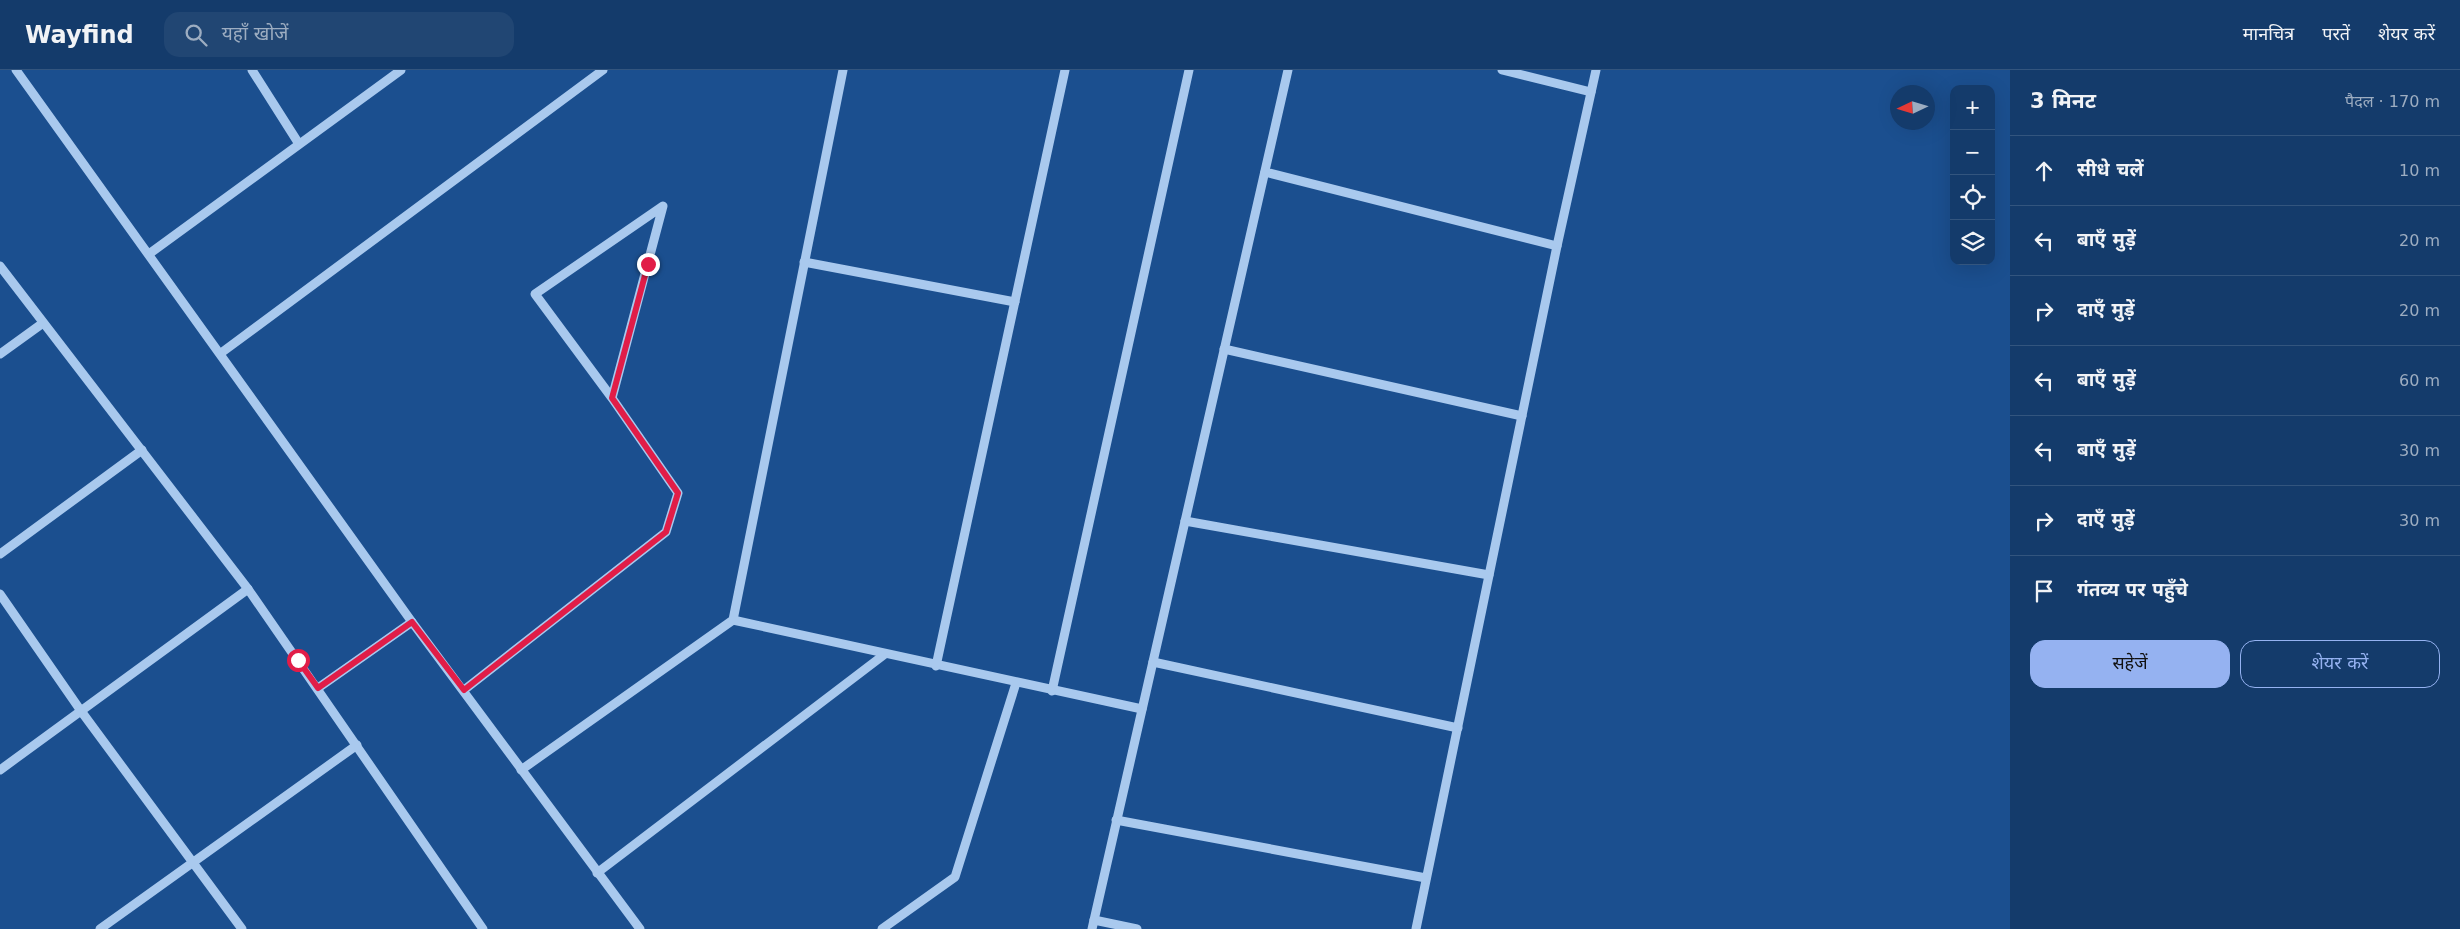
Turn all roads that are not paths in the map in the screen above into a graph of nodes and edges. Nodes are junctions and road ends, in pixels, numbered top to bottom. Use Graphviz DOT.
graph roads {
  1 [pos="16,70"];
  2 [pos="252,70"];
  3 [pos="401,70"];
  4 [pos="602,70"];
  5 [pos="843,70"];
  6 [pos="1065,70"];
  7 [pos="1189,70"];
  8 [pos="1288,70"];
  9 [pos="1502,70"];
  10 [pos="1596,70"];
  11 [pos="1591,92"];
  12 [pos="299,144"];
  13 [pos="1265,172"];
  14 [pos="1557,246"];
  15 [pos="149,254"];
  16 [pos="804,262"];
  17 [pos="0,266"];
  18 [pos="1015,302"];
  19 [pos="43,323"];
  20 [pos="1224,349"];
  21 [pos="221,353"];
  22 [pos="0,354"];
  23 [pos="612,398"];
  24 [pos="1522,416"];
  25 [pos="142,450"];
  26 [pos="1185,521"];
  27 [pos="0,554"];
  28 [pos="1489,575"];
  29 [pos="248,589"];
  30 [pos="0,594"];
  31 [pos="733,620"];
  32 [pos="412,622"];
  33 [pos="885,654"];
  34 [pos="1153,662"];
  35 [pos="936,666"];
  36 [pos="1016,683"];
  37 [pos="318,688"];
  38 [pos="464,690"];
  39 [pos="1052,691"];
  40 [pos="1142,709"];
  41 [pos="81,711"];
  42 [pos="1458,728"];
  43 [pos="357,745"];
  44 [pos="0,770"];
  45 [pos="521,770"];
  46 [pos="1116,820"];
  47 [pos="192,863"];
  48 [pos="597,873"];
  49 [pos="1426,878"];
  50 [pos="1093,924"];
  51 [pos="100,929"];
  52 [pos="242,929"];
  53 [pos="483,929"];
  54 [pos="640,929"];
  55 [pos="882,929"];
  56 [pos="1137,929"];
  57 [pos="1416,929"];
  1 -- 15 [label="street"];
  2 -- 12 [label="street"];
  3 -- 12 [label="street"];
  4 -- 21 [label="street"];
  5 -- 16 [label="street"];
  6 -- 18 [label="street"];
  7 -- 39 [label="street"];
  8 -- 13 [label="street"];
  9 -- 11 [label="street"];
  10 -- 11 [label="street"];
  11 -- 14 [label="street"];
  12 -- 15 [label="street"];
  13 -- 14 [label="street"];
  13 -- 20 [label="street"];
  14 -- 24 [label="street"];
  15 -- 21 [label="street"];
  16 -- 18 [label="street"];
  16 -- 31 [label="street"];
  17 -- 19 [label="street"];
  18 -- 35 [label="street"];
  19 -- 22 [label="street"];
  19 -- 25 [label="street"];
  20 -- 24 [label="street"];
  20 -- 26 [label="street"];
  21 -- 32 [label="street"];
  23 -- 23 [label="street"];
  23 -- 38 [label="street"];
  24 -- 28 [label="street"];
  25 -- 27 [label="street"];
  25 -- 29 [label="street"];
  26 -- 28 [label="street"];
  26 -- 34 [label="street"];
  28 -- 42 [label="street"];
  29 -- 37 [label="street"];
  29 -- 41 [label="street"];
  30 -- 41 [label="street"];
  31 -- 33 [label="street"];
  31 -- 45 [label="street"];
  32 -- 37 [label="street"];
  32 -- 38 [label="street"];
  33 -- 35 [label="street"];
  33 -- 48 [label="street"];
  34 -- 40 [label="street"];
  34 -- 42 [label="street"];
  35 -- 36 [label="street"];
  36 -- 39 [label="street"];
  36 -- 55 [label="street"];
  37 -- 43 [label="street"];
  38 -- 45 [label="street"];
  39 -- 40 [label="street"];
  40 -- 46 [label="street"];
  41 -- 44 [label="street"];
  41 -- 47 [label="street"];
  42 -- 49 [label="street"];
  43 -- 47 [label="street"];
  43 -- 53 [label="street"];
  45 -- 48 [label="street"];
  46 -- 49 [label="street"];
  46 -- 50 [label="street"];
  47 -- 51 [label="street"];
  47 -- 52 [label="street"];
  48 -- 54 [label="street"];
  49 -- 57 [label="street"];
  50 -- 56 [label="street"];
}
